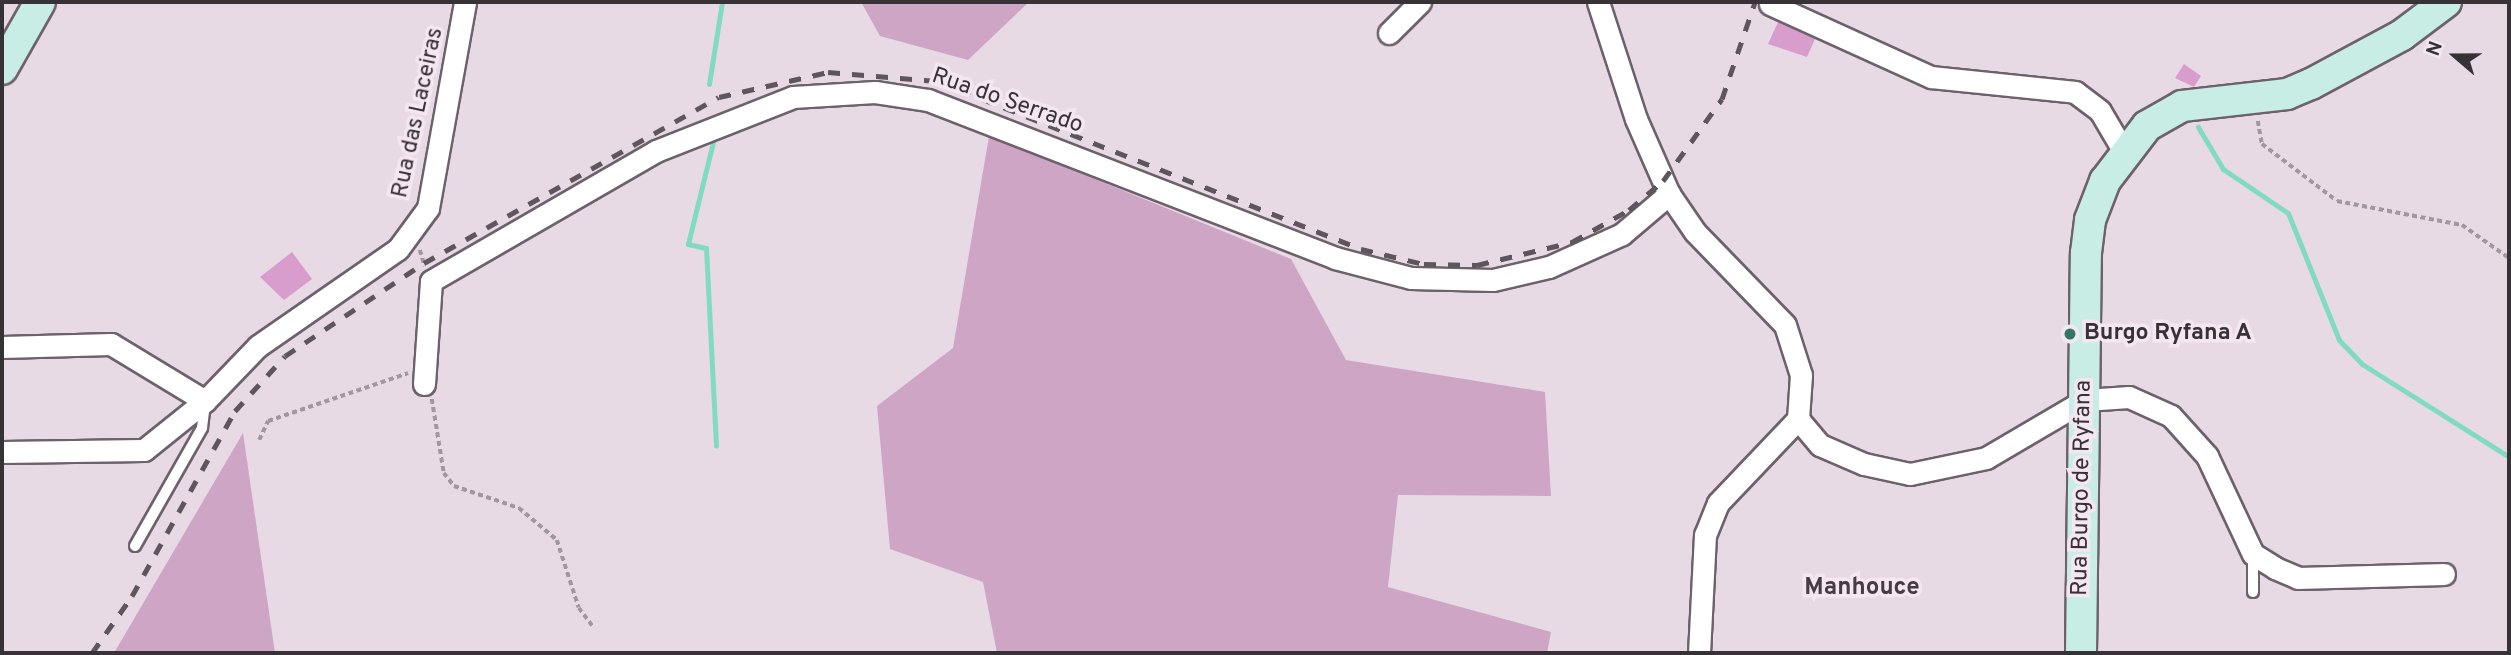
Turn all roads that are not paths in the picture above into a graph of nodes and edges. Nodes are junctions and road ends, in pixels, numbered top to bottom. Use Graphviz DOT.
graph roads {
  1 [pos="465,2"];
  2 [pos="1420,2"];
  3 [pos="1598,2"];
  4 [pos="39,3"];
  5 [pos="1770,4"];
  6 [pos="2435,5"];
  7 [pos="1389,33"];
  8 [pos="2,69"];
  9 [pos="2123,150"];
  10 [pos="1669,194"];
  11 [pos="2,347"];
  12 [pos="424,378"];
  13 [pos="2085,400"];
  14 [pos="205,401"];
  15 [pos="1798,419"];
  16 [pos="2,452"];
  17 [pos="135,546"];
  18 [pos="2253,554"];
  19 [pos="2444,574"];
  20 [pos="2253,592"];
  21 [pos="1699,653"];
  22 [pos="2081,653"];
  1 -- 14 [label="street, Rua das Laceiras"];
  2 -- 7 [label="street"];
  3 -- 10 [label="street"];
  4 -- 8 [label="main road"];
  5 -- 9 [label="street"];
  6 -- 9 [label="main road, Rua Burgo de Ryfana"];
  9 -- 13 [label="main road, Rua Burgo de Ryfana"];
  10 -- 12 [label="street, Rua do Serrado"];
  10 -- 15 [label="street"];
  11 -- 14 [label="street"];
  13 -- 15 [label="street"];
  13 -- 18 [label="street"];
  13 -- 22 [label="main road, Rua Burgo de Ryfana"];
  14 -- 16 [label="street"];
  14 -- 17 [label="lane"];
  15 -- 21 [label="street"];
  18 -- 19 [label="street"];
  18 -- 20 [label="lane"];
}
